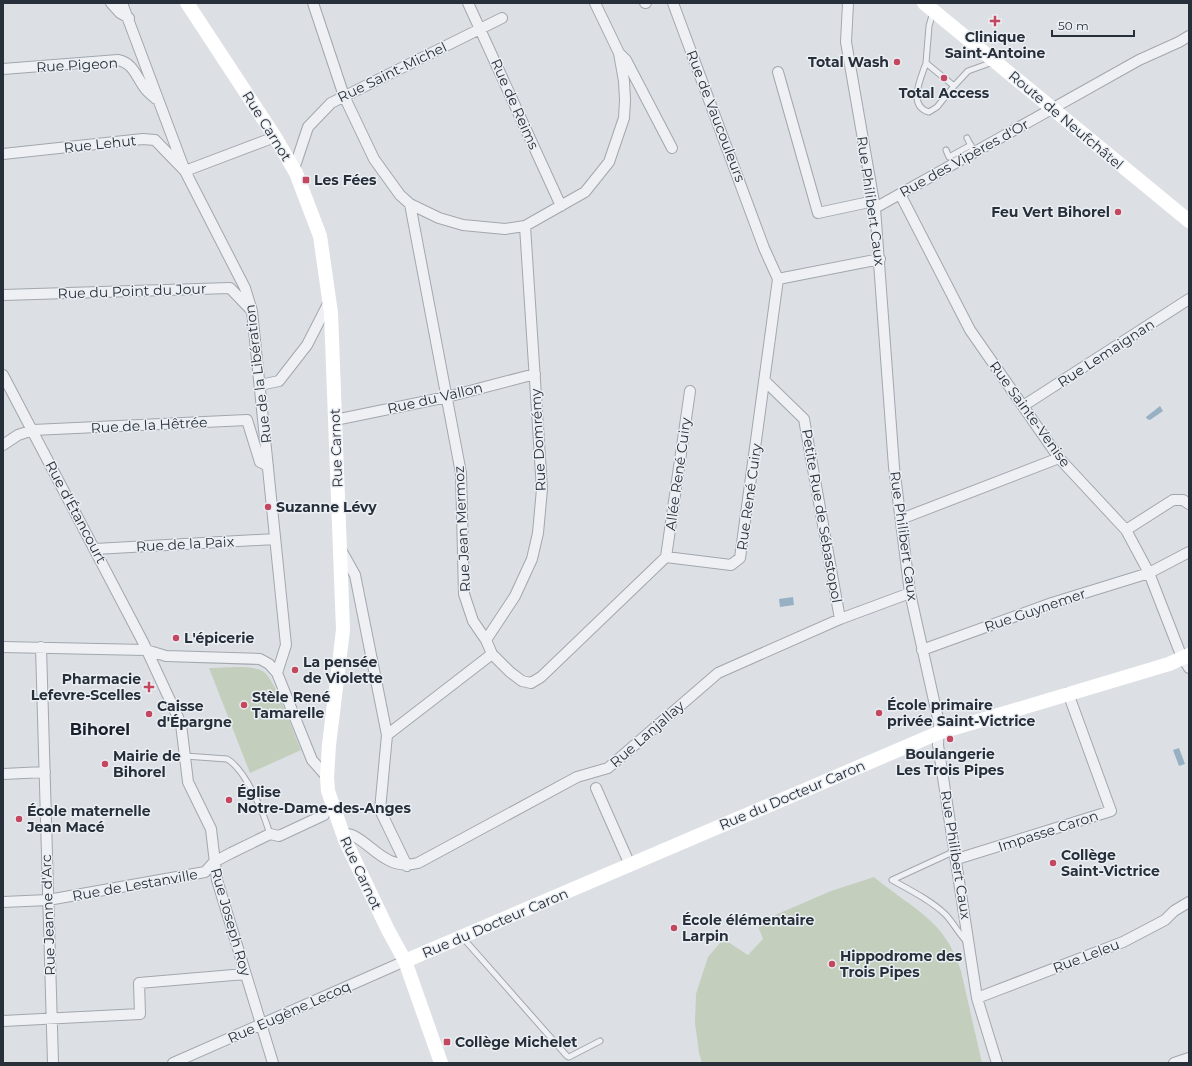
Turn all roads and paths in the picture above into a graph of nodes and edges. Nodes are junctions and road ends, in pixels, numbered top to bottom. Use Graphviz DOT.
graph roads {
  1 [pos="111,3"];
  2 [pos="122,3"];
  3 [pos="187,3"];
  4 [pos="313,3"];
  5 [pos="468,3"];
  6 [pos="595,3"];
  7 [pos="673,3"];
  8 [pos="848,3"];
  9 [pos="928,7"];
  10 [pos="129,18"];
  11 [pos="502,18"];
  12 [pos="480,29"];
  13 [pos="1189,36"];
  14 [pos="619,53"];
  15 [pos="995,62"];
  16 [pos="926,63"];
  17 [pos="3,69"];
  18 [pos="778,72"];
  19 [pos="954,86"];
  20 [pos="344,96"];
  21 [pos="157,100"];
  22 [pos="1052,109"];
  23 [pos="275,137"];
  24 [pos="966,138"];
  25 [pos="672,148"];
  26 [pos="973,148"];
  27 [pos="946,150"];
  28 [pos="3,154"];
  29 [pos="294,169"];
  30 [pos="185,171"];
  31 [pos="900,194"];
  32 [pos="410,204"];
  33 [pos="874,205"];
  34 [pos="561,206"];
  35 [pos="1189,222"];
  36 [pos="525,226"];
  37 [pos="880,259"];
  38 [pos="778,279"];
  39 [pos="3,295"];
  40 [pos="1189,299"];
  41 [pos="330,302"];
  42 [pos="252,310"];
  43 [pos="535,374"];
  44 [pos="3,375"];
  45 [pos="765,381"];
  46 [pos="260,385"];
  47 [pos="690,391"];
  48 [pos="447,397"];
  49 [pos="1023,406"];
  50 [pos="336,420"];
  51 [pos="33,430"];
  52 [pos="3,445"];
  53 [pos="1060,458"];
  54 [pos="268,466"];
  55 [pos="1189,504"];
  56 [pos="901,519"];
  57 [pos="1126,530"];
  58 [pos="275,539"];
  59 [pos="340,547"];
  60 [pos="95,549"];
  61 [pos="1189,552"];
  62 [pos="666,557"];
  63 [pos="1148,573"];
  64 [pos="910,593"];
  65 [pos="840,619"];
  66 [pos="486,640"];
  67 [pos="3,647"];
  68 [pos="42,647"];
  69 [pos="146,650"];
  70 [pos="922,650"];
  71 [pos="492,654"];
  72 [pos="1187,660"];
  73 [pos="276,673"];
  74 [pos="1068,694"];
  75 [pos="938,732"];
  76 [pos="387,735"];
  77 [pos="185,756"];
  78 [pos="45,772"];
  79 [pos="3,774"];
  80 [pos="327,777"];
  81 [pos="596,788"];
  82 [pos="324,815"];
  83 [pos="270,834"];
  84 [pos="342,834"];
  85 [pos="953,854"];
  86 [pos="214,862"];
  87 [pos="630,865"];
  88 [pos="407,866"];
  89 [pos="48,900"];
  90 [pos="3,902"];
  91 [pos="1189,902"];
  92 [pos="462,937"];
  93 [pos="969,944"];
  94 [pos="405,961"];
  95 [pos="245,974"];
  96 [pos="977,998"];
  97 [pos="52,1019"];
  98 [pos="3,1021"];
  99 [pos="261,1024"];
  100 [pos="600,1041"];
  101 [pos="1189,1058"];
  102 [pos="53,1063"];
  103 [pos="173,1063"];
  104 [pos="273,1063"];
  105 [pos="441,1063"];
  106 [pos="996,1063"];
  107 [pos="1174,1063"];
  1 -- 10 [label="street"];
  2 -- 10 [label="street, Rue de la Libération"];
  3 -- 23 [label="street, Rue Carnot"];
  4 -- 20 [label="street"];
  5 -- 12 [label="street, Rue de Reims"];
  6 -- 14 [label="street"];
  7 -- 38 [label="street, Rue de Vaucouleurs"];
  8 -- 33 [label="street, Rue Philibert Caux"];
  9 -- 15 [label="street, Route de Neufchâtel"];
  9 -- 16 [label="lane"];
  10 -- 21 [label="street, Rue de la Libération"];
  11 -- 12 [label="street, Rue Saint-Michel"];
  12 -- 20 [label="street, Rue Saint-Michel"];
  12 -- 34 [label="street, Rue de Reims"];
  13 -- 22 [label="street, Rue des Vipères d'Or"];
  14 -- 25 [label="street"];
  14 -- 34 [label="street"];
  15 -- 19 [label="lane"];
  15 -- 22 [label="street, Route de Neufchâtel"];
  16 -- 19 [label="lane"];
  16 -- 19 [label="lane"];
  17 -- 21 [label="street, Rue Pigeon"];
  18 -- 33 [label="street, Rue des Vipères d'Or"];
  20 -- 29 [label="street, Rue Saint-Michel"];
  20 -- 32 [label="street"];
  21 -- 30 [label="street, Rue de la Libération"];
  22 -- 26 [label="street, Rue des Vipères d'Or"];
  22 -- 35 [label="street, Route de Neufchâtel"];
  23 -- 29 [label="street, Rue Carnot"];
  23 -- 30 [label="street"];
  24 -- 26 [label="lane"];
  26 -- 27 [label="lane"];
  26 -- 31 [label="street, Rue des Vipères d'Or"];
  28 -- 30 [label="street, Rue Lehut"];
  29 -- 41 [label="street, Rue Carnot"];
  30 -- 42 [label="street, Rue de la Libération"];
  31 -- 33 [label="street, Rue des Vipères d'Or"];
  31 -- 49 [label="street, Rue Sainte-Venise"];
  32 -- 36 [label="street"];
  32 -- 48 [label="street, Rue Jean Mermoz"];
  33 -- 37 [label="street, Rue Philibert Caux"];
  34 -- 36 [label="street"];
  36 -- 43 [label="street, Rue Domrémy"];
  37 -- 38 [label="street"];
  37 -- 56 [label="street, Rue Philibert Caux"];
  38 -- 45 [label="street, Rue René Cuiry"];
  39 -- 42 [label="street, Rue du Point du Jour"];
  40 -- 49 [label="street, Rue Lemaignan"];
  41 -- 46 [label="street"];
  41 -- 50 [label="street, Rue Carnot"];
  42 -- 46 [label="street, Rue de la Libération"];
  43 -- 48 [label="street, Rue du Vallon"];
  43 -- 66 [label="street, Rue Domrémy"];
  44 -- 51 [label="street, Rue d'Étancourt"];
  45 -- 62 [label="street, Rue René Cuiry"];
  45 -- 65 [label="street, Petite Rue de Sébastopol"];
  46 -- 54 [label="street, Rue de la Libération"];
  47 -- 62 [label="street, Allée René Cuiry"];
  48 -- 50 [label="street, Rue du Vallon"];
  48 -- 66 [label="street, Rue Jean Mermoz"];
  49 -- 53 [label="street, Rue Sainte-Venise"];
  50 -- 59 [label="street, Rue Carnot"];
  51 -- 52 [label="street, Rue de la Hêtrée"];
  51 -- 54 [label="street, Rue de la Hêtrée"];
  51 -- 60 [label="street, Rue d'Étancourt"];
  53 -- 56 [label="street"];
  53 -- 57 [label="street, Rue Sainte-Venise"];
  54 -- 58 [label="street, Rue de la Libération"];
  55 -- 57 [label="street"];
  56 -- 64 [label="street, Rue Philibert Caux"];
  57 -- 63 [label="street, Rue Sainte-Venise"];
  58 -- 60 [label="street, Rue de la Paix"];
  58 -- 73 [label="street, Rue de la Libération"];
  59 -- 76 [label="street"];
  59 -- 80 [label="street, Rue Carnot"];
  60 -- 69 [label="street, Rue d'Étancourt"];
  61 -- 63 [label="street, Rue Guynemer"];
  62 -- 71 [label="street"];
  63 -- 70 [label="street, Rue Guynemer"];
  63 -- 72 [label="street, Rue Sainte-Venise"];
  64 -- 65 [label="street, Rue Lanjallay"];
  64 -- 70 [label="street, Rue Philibert Caux"];
  65 -- 88 [label="street, Rue Lanjallay"];
  66 -- 71 [label="street, Rue Jean Mermoz"];
  67 -- 68 [label="street"];
  68 -- 69 [label="street"];
  68 -- 78 [label="street, Rue Jeanne d'Arc"];
  69 -- 73 [label="street"];
  69 -- 77 [label="street, Rue d'Étancourt"];
  70 -- 75 [label="street, Rue Philibert Caux"];
  71 -- 76 [label="street"];
  72 -- 74 [label="street, Rue du Docteur Caron"];
  73 -- 80 [label="street"];
  74 -- 75 [label="street, Rue du Docteur Caron"];
  74 -- 85 [label="street, Impasse Caron"];
  75 -- 85 [label="street, Rue Philibert Caux"];
  75 -- 87 [label="street, Rue du Docteur Caron"];
  76 -- 88 [label="street"];
  77 -- 83 [label="lane"];
  77 -- 86 [label="street, Rue Joseph Roy"];
  78 -- 79 [label="street"];
  78 -- 89 [label="street, Rue Jeanne d'Arc"];
  80 -- 84 [label="street, Rue Carnot"];
  81 -- 87 [label="street"];
  82 -- 83 [label="street, Rue de Lestanville"];
  83 -- 86 [label="street, Rue de Lestanville"];
  84 -- 88 [label="street"];
  84 -- 94 [label="street, Rue Carnot"];
  85 -- 93 [label="street, Rue Philibert Caux"];
  85 -- 93 [label="lane"];
  86 -- 89 [label="street, Rue de Lestanville"];
  86 -- 95 [label="street, Rue Joseph Roy"];
  87 -- 92 [label="street, Rue du Docteur Caron"];
  89 -- 90 [label="street, Rue de Lestanville"];
  89 -- 97 [label="street, Rue Jeanne d'Arc"];
  91 -- 96 [label="street, Rue Leleu"];
  92 -- 94 [label="street, Rue du Docteur Caron"];
  92 -- 100 [label="lane"];
  93 -- 96 [label="street, Rue Philibert Caux"];
  94 -- 99 [label="street, Rue Eugène Lecoq"];
  94 -- 105 [label="street, Rue Carnot"];
  95 -- 97 [label="street"];
  95 -- 99 [label="street, Rue Joseph Roy"];
  96 -- 106 [label="street, Rue Philibert Caux"];
  97 -- 98 [label="street"];
  97 -- 102 [label="street, Rue Jeanne d'Arc"];
  99 -- 103 [label="street, Rue Eugène Lecoq"];
  99 -- 104 [label="street, Rue Joseph Roy"];
  101 -- 107 [label="street"];
}
